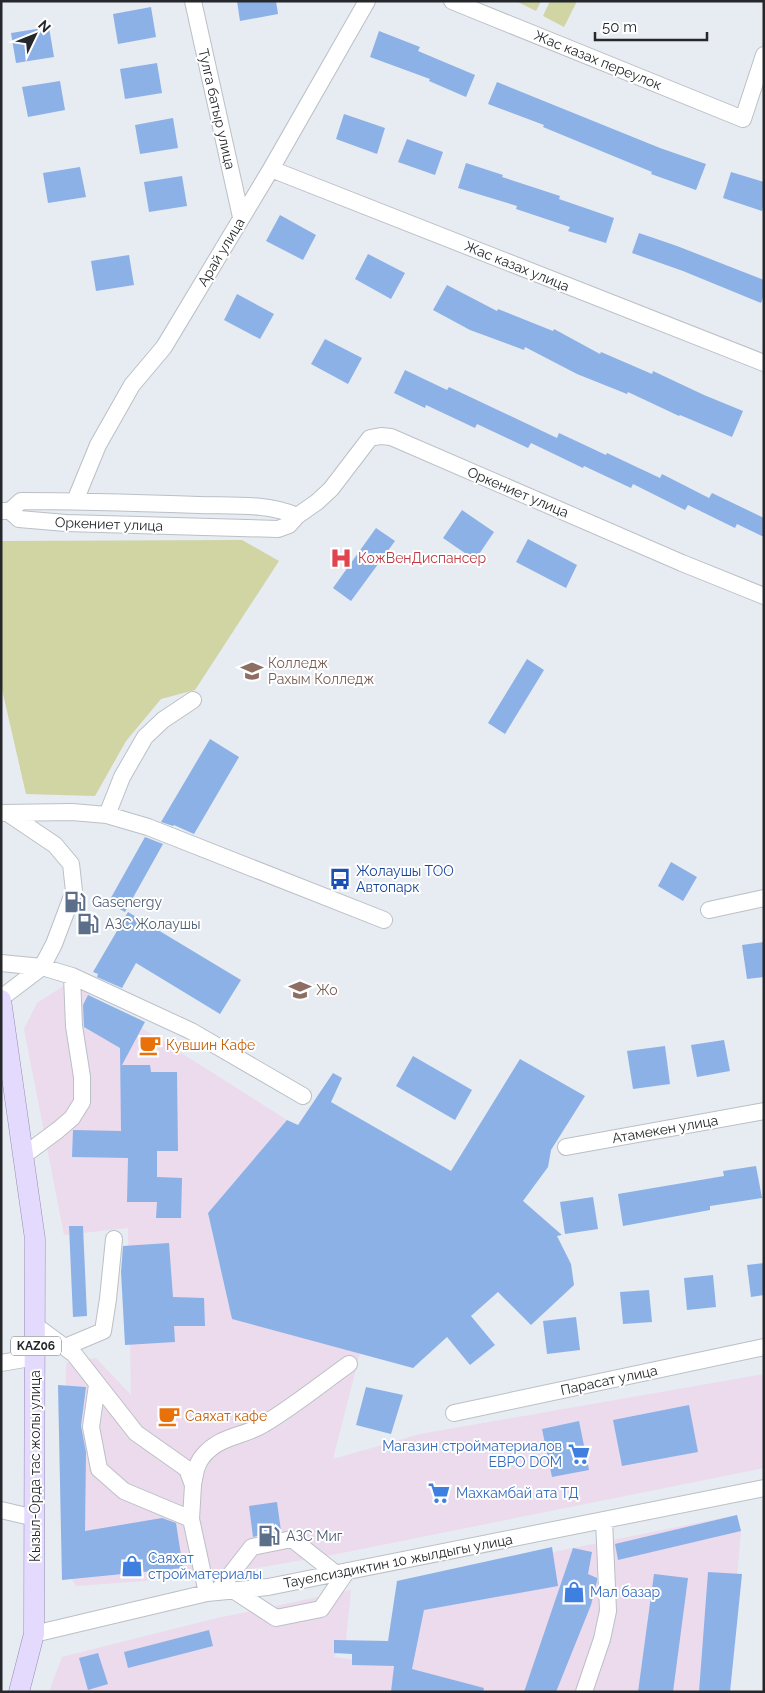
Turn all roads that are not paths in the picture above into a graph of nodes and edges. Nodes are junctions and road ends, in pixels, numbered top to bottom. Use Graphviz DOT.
graph roads {
  1 [pos="193,1"];
  2 [pos="367,1"];
  3 [pos="452,1"];
  4 [pos="763,60"];
  5 [pos="270,169"];
  6 [pos="241,218"];
  7 [pos="764,363"];
  8 [pos="75,501"];
  9 [pos="5,511"];
  10 [pos="297,516"];
  11 [pos="764,596"];
  12 [pos="193,700"];
  13 [pos="5,813"];
  14 [pos="107,815"];
  15 [pos="764,898"];
  16 [pos="709,910"];
  17 [pos="384,920"];
  18 [pos="1,963"];
  19 [pos="42,967"];
  20 [pos="72,976"];
  21 [pos="1,999"];
  22 [pos="303,1096"];
  23 [pos="764,1111"];
  24 [pos="566,1147"];
  25 [pos="24,1156"];
  26 [pos="114,1240"];
  27 [pos="36,1326"];
  28 [pos="65,1347"];
  29 [pos="764,1347"];
  30 [pos="36,1357"];
  31 [pos="1,1363"];
  32 [pos="349,1364"];
  33 [pos="98,1385"];
  34 [pos="454,1413"];
  35 [pos="193,1485"];
  36 [pos="764,1488"];
  37 [pos="1,1510"];
  38 [pos="35,1518"];
  39 [pos="190,1519"];
  40 [pos="604,1520"];
  41 [pos="341,1572"];
  42 [pos="219,1592"];
  43 [pos="34,1634"];
  44 [pos="19,1692"];
  45 [pos="584,1692"];
  1 -- 6 [label="street, Тулга батыр улица"];
  2 -- 5 [label="street, Арай улица"];
  3 -- 4 [label="street, Жас казах переулок"];
  5 -- 6 [label="street, Арай улица"];
  5 -- 7 [label="street, Жас казах улица"];
  6 -- 8 [label="street, Арай улица"];
  8 -- 9 [label="street, Оркениет улица"];
  8 -- 10 [label="street, Оркениет улица"];
  9 -- 10 [label="street, Оркениет улица"];
  10 -- 11 [label="street, Оркениет улица"];
  12 -- 14 [label="street"];
  13 -- 14 [label="street"];
  13 -- 19 [label="street"];
  14 -- 17 [label="street"];
  15 -- 16 [label="street"];
  18 -- 19 [label="street"];
  19 -- 20 [label="street"];
  19 -- 21 [label="street"];
  20 -- 22 [label="street"];
  20 -- 25 [label="street"];
  21 -- 25 [label="main road, Кызыл-Орда тас жолы улица / KАZ06"];
  23 -- 24 [label="street, Атамекен улица"];
  25 -- 27 [label="main road, Кызыл-Орда тас жолы улица / KАZ06"];
  26 -- 28 [label="street"];
  27 -- 28 [label="street"];
  27 -- 30 [label="main road, Кызыл-Орда тас жолы улица / KАZ06"];
  28 -- 33 [label="street"];
  29 -- 34 [label="street, Парасат улица"];
  30 -- 31 [label="street"];
  30 -- 38 [label="main road, Кызыл-Орда тас жолы улица / KАZ06"];
  32 -- 35 [label="street"];
  33 -- 35 [label="street"];
  33 -- 39 [label="street"];
  35 -- 39 [label="street"];
  36 -- 40 [label="street, Тауелсиздиктин 10 жылдыгы улица"];
  37 -- 38 [label="street"];
  38 -- 43 [label="main road, Кызыл-Орда тас жолы улица / KАZ06"];
  39 -- 42 [label="street"];
  40 -- 41 [label="street, Тауелсиздиктин 10 жылдыгы улица"];
  40 -- 45 [label="street"];
  41 -- 42 [label="street, Тауелсиздиктин 10 жылдыгы улица"];
  41 -- 42 [label="street"];
  41 -- 42 [label="street"];
  42 -- 43 [label="street, Тауелсиздиктин 10 жылдыгы улица"];
  43 -- 44 [label="main road, Кызыл-Орда тас жолы улица / KАZ06"];
}
